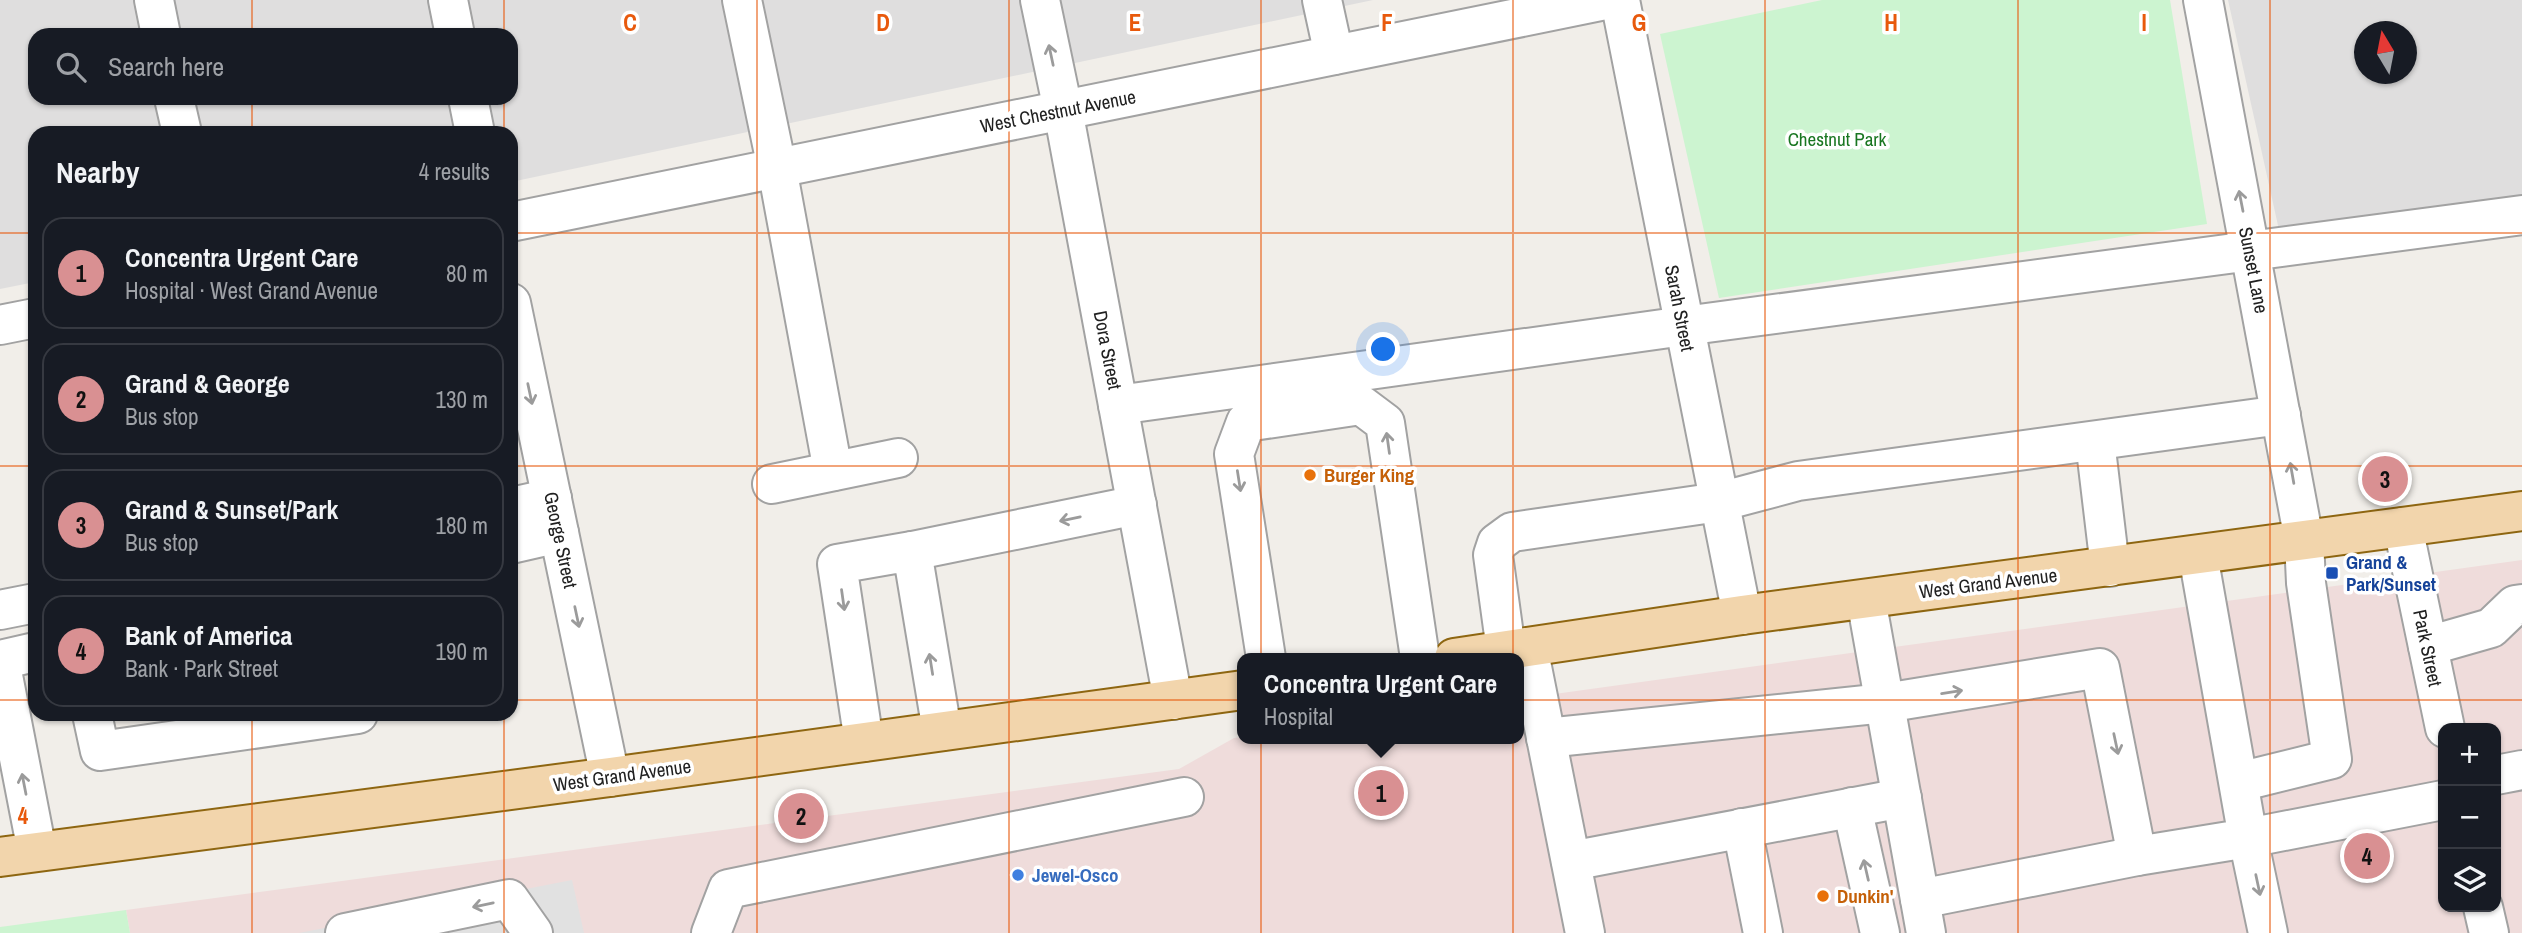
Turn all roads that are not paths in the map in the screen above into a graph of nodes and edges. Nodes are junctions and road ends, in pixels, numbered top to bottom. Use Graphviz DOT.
graph roads {
  1 [pos="154,0"];
  2 [pos="448,0"];
  3 [pos="741,0"];
  4 [pos="1040,0"];
  5 [pos="1322,0"];
  6 [pos="1605,0"];
  7 [pos="1620,0"];
  8 [pos="2203,0"];
  9 [pos="160,28"];
  10 [pos="454,28"];
  11 [pos="1334,55"];
  12 [pos="176,105"];
  13 [pos="469,105"];
  14 [pos="1063,110"];
  15 [pos="180,126"];
  16 [pos="474,126"];
  17 [pos="777,168"];
  18 [pos="2522,215"];
  19 [pos="518,221"];
  20 [pos="2250,251"];
  21 [pos="28,319"];
  22 [pos="0,325"];
  23 [pos="1684,326"];
  24 [pos="518,337"];
  25 [pos="1118,405"];
  26 [pos="2281,415"];
  27 [pos="2095,441"];
  28 [pos="898,458"];
  29 [pos="833,471"];
  30 [pos="772,484"];
  31 [pos="1719,502"];
  32 [pos="1136,505"];
  33 [pos="518,508"];
  34 [pos="2522,511"];
  35 [pos="555,516"];
  36 [pos="2403,527"];
  37 [pos="518,540"];
  38 [pos="2304,540"];
  39 [pos="912,551"];
  40 [pos="2198,555"];
  41 [pos="2110,567"];
  42 [pos="1866,599"];
  43 [pos="28,604"];
  44 [pos="2522,604"];
  45 [pos="0,610"];
  46 [pos="1742,615"];
  47 [pos="2507,632"];
  48 [pos="2428,646"];
  49 [pos="1517,649"];
  50 [pos="1265,653"];
  51 [pos="1419,653"];
  52 [pos="1489,653"];
  53 [pos="1518,653"];
  54 [pos="28,654"];
  55 [pos="0,660"];
  56 [pos="1524,670"];
  57 [pos="1237,691"];
  58 [pos="1173,700"];
  59 [pos="1885,704"];
  60 [pos="94,721"];
  61 [pos="306,721"];
  62 [pos="2444,723"];
  63 [pos="942,731"];
  64 [pos="1546,738"];
  65 [pos="864,742"];
  66 [pos="2522,770"];
  67 [pos="2501,774"];
  68 [pos="610,777"];
  69 [pos="2239,782"];
  70 [pos="1184,797"];
  71 [pos="1902,798"];
  72 [pos="2438,801"];
  73 [pos="1852,807"];
  74 [pos="1742,828"];
  75 [pos="2248,838"];
  76 [pos="37,851"];
  77 [pos="2137,856"];
  78 [pos="0,857"];
  79 [pos="1571,861"];
  80 [pos="2484,912"];
  81 [pos="1923,916"];
  82 [pos="345,933"];
  83 [pos="533,933"];
  84 [pos="711,933"];
  85 [pos="1585,933"];
  86 [pos="1763,933"];
  87 [pos="1880,933"];
  88 [pos="2268,933"];
  89 [pos="2488,933"];
  1 -- 9 [label="street"];
  2 -- 10 [label="street"];
  3 -- 17 [label="street"];
  14 -- 4 [label="street, Dora Street, one-way"];
  5 -- 11 [label="street"];
  6 -- 11 [label="street, West Chestnut Avenue"];
  7 -- 23 [label="street, Sarah Street"];
  20 -- 8 [label="street, Sunset Lane, one-way"];
  11 -- 14 [label="street, West Chestnut Avenue"];
  12 -- 15 [label="street"];
  13 -- 16 [label="street"];
  14 -- 17 [label="street, West Chestnut Avenue"];
  14 -- 25 [label="street, Dora Street"];
  17 -- 19 [label="street, West Chestnut Avenue"];
  17 -- 29 [label="street"];
  18 -- 20 [label="street"];
  20 -- 23 [label="street"];
  20 -- 26 [label="street, Sunset Lane"];
  21 -- 22 [label="street"];
  23 -- 25 [label="street"];
  23 -- 31 [label="street, Sarah Street"];
  24 -- 35 [label="street, George Street, one-way"];
  25 -- 32 [label="street, Dora Street"];
  26 -- 27 [label="street"];
  38 -- 26 [label="street, Sunset Lane, one-way"];
  27 -- 31 [label="street"];
  27 -- 41 [label="street"];
  28 -- 29 [label="street"];
  29 -- 30 [label="street"];
  31 -- 46 [label="street, Sarah Street"];
  31 -- 49 [label="street"];
  32 -- 39 [label="street, one-way"];
  32 -- 58 [label="street, Dora Street"];
  33 -- 35 [label="street"];
  34 -- 36 [label="main road, West Grand Avenue"];
  35 -- 37 [label="street"];
  35 -- 68 [label="street, George Street, one-way"];
  36 -- 38 [label="main road, West Grand Avenue"];
  36 -- 48 [label="street, Park Street"];
  38 -- 40 [label="main road, West Grand Avenue"];
  38 -- 69 [label="street, Sunset Lane"];
  63 -- 39 [label="street, one-way"];
  39 -- 65 [label="street, one-way"];
  40 -- 41 [label="main road, West Grand Avenue"];
  40 -- 69 [label="street"];
  41 -- 42 [label="main road, West Grand Avenue"];
  42 -- 46 [label="main road, West Grand Avenue"];
  42 -- 59 [label="street"];
  43 -- 45 [label="street"];
  44 -- 47 [label="street"];
  46 -- 49 [label="main road, West Grand Avenue"];
  47 -- 48 [label="street"];
  48 -- 62 [label="street, Park Street"];
  49 -- 52 [label="main road, West Grand Avenue"];
  49 -- 53 [label="street"];
  51 -- 50 [label="street, one-way"];
  54 -- 55 [label="street"];
  76 -- 55 [label="street, one-way"];
  56 -- 64 [label="street"];
  57 -- 58 [label="main road, West Grand Avenue"];
  58 -- 63 [label="main road, West Grand Avenue"];
  59 -- 64 [label="street"];
  59 -- 71 [label="street"];
  59 -- 77 [label="street, one-way"];
  60 -- 61 [label="street"];
  63 -- 65 [label="main road, West Grand Avenue"];
  64 -- 79 [label="street"];
  65 -- 68 [label="main road, West Grand Avenue"];
  66 -- 67 [label="street"];
  68 -- 76 [label="main road, West Grand Avenue"];
  69 -- 75 [label="street"];
  70 -- 84 [label="street"];
  71 -- 73 [label="street"];
  71 -- 81 [label="street"];
  72 -- 75 [label="street"];
  73 -- 74 [label="street"];
  87 -- 73 [label="street, one-way"];
  74 -- 79 [label="street"];
  74 -- 86 [label="street"];
  75 -- 77 [label="street"];
  75 -- 88 [label="street, one-way"];
  76 -- 78 [label="main road, West Grand Avenue"];
  77 -- 81 [label="street"];
  79 -- 85 [label="street"];
  80 -- 89 [label="street"];
  83 -- 82 [label="street, one-way"];
}
